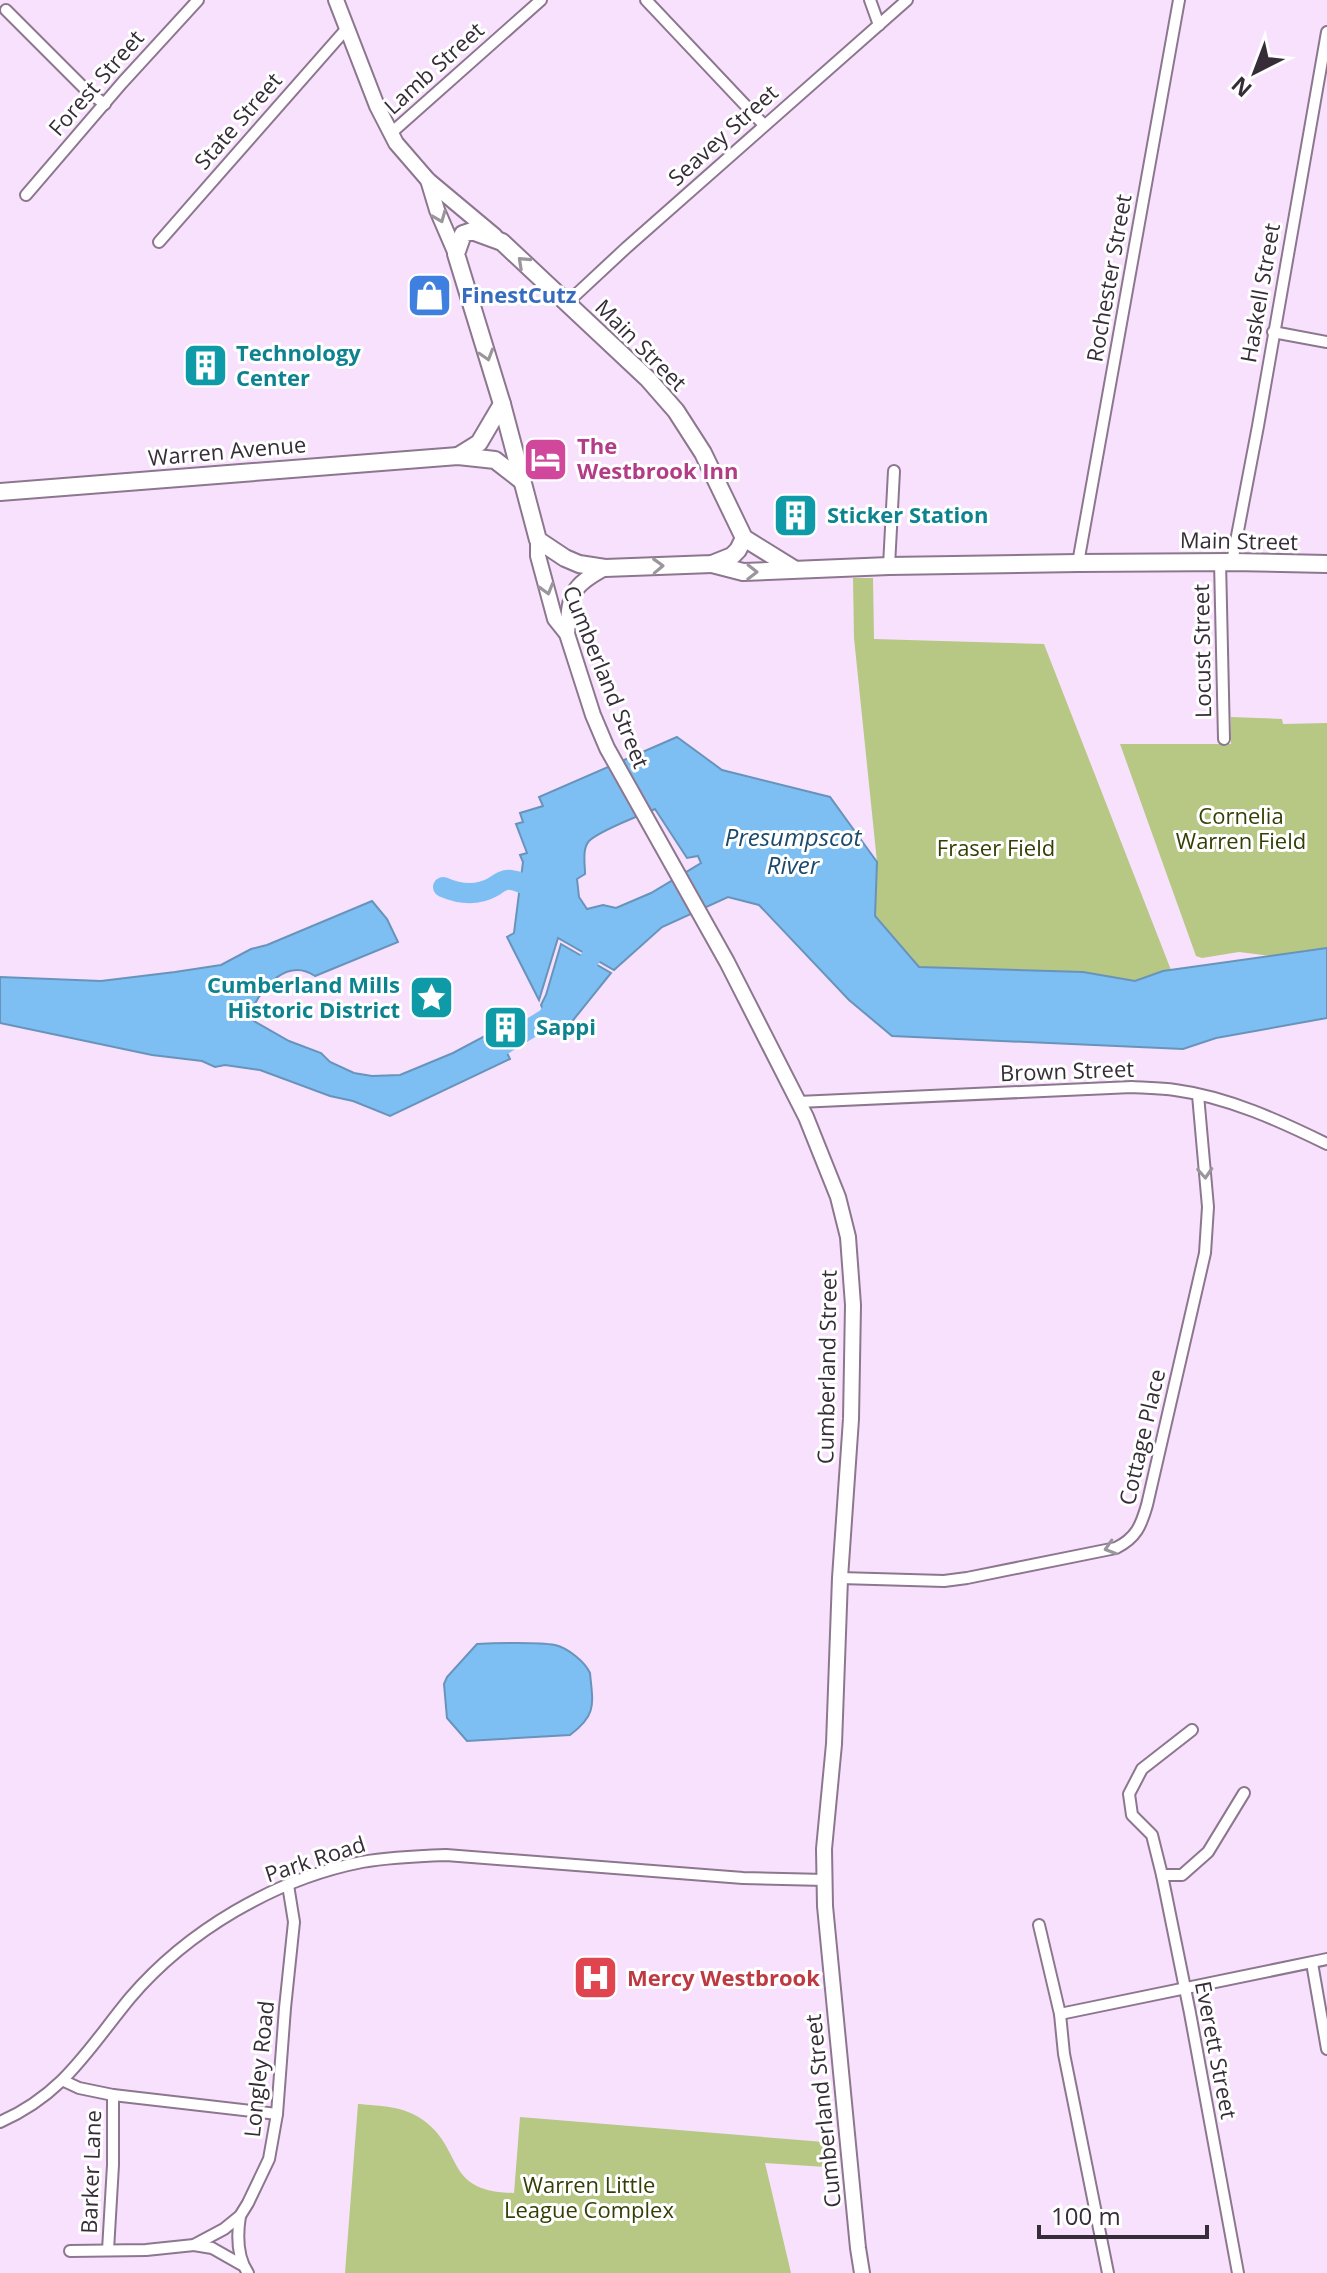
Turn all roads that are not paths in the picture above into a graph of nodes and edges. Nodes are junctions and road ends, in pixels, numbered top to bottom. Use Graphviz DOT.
graph roads {
  1 [pos="336,0"];
  2 [pos="541,0"];
  3 [pos="646,0"];
  4 [pos="870,0"];
  5 [pos="907,0"];
  6 [pos="1179,0"];
  7 [pos="190,3"];
  8 [pos="6,10"];
  9 [pos="879,25"];
  10 [pos="348,27"];
  11 [pos="1327,32"];
  12 [pos="105,104"];
  13 [pos="764,125"];
  14 [pos="390,134"];
  15 [pos="428,180"];
  16 [pos="26,195"];
  17 [pos="159,242"];
  18 [pos="502,242"];
  19 [pos="456,254"];
  20 [pos="568,302"];
  21 [pos="1273,332"];
  22 [pos="1327,342"];
  23 [pos="502,404"];
  24 [pos="458,456"];
  25 [pos="894,471"];
  26 [pos="522,481"];
  27 [pos="0,492"];
  28 [pos="744,538"];
  29 [pos="538,540"];
  30 [pos="1226,562"];
  31 [pos="1078,563"];
  32 [pos="712,564"];
  33 [pos="1327,564"];
  34 [pos="889,566"];
  35 [pos="605,568"];
  36 [pos="794,569"];
  37 [pos="567,634"];
  38 [pos="1224,739"];
  39 [pos="1198,1095"];
  40 [pos="798,1102"];
  41 [pos="1327,1144"];
  42 [pos="840,1578"];
  43 [pos="1192,1730"];
  44 [pos="1244,1793"];
  45 [pos="1162,1875"];
  46 [pos="825,1880"];
  47 [pos="288,1885"];
  48 [pos="1039,1925"];
  49 [pos="1327,1959"];
  50 [pos="1312,1963"];
  51 [pos="1184,1989"];
  52 [pos="1060,2014"];
  53 [pos="1327,2049"];
  54 [pos="64,2081"];
  55 [pos="113,2095"];
  56 [pos="277,2114"];
  57 [pos="0,2122"];
  58 [pos="240,2216"];
  59 [pos="194,2245"];
  60 [pos="108,2250"];
  61 [pos="70,2251"];
  62 [pos="245,2269"];
  63 [pos="862,2273"];
  64 [pos="1108,2273"];
  65 [pos="1238,2273"];
  1 -- 10 [label="main road, Main Street"];
  2 -- 14 [label="street, Lamb Street"];
  3 -- 13 [label="street"];
  4 -- 9 [label="street"];
  5 -- 9 [label="street, Seavey Street"];
  6 -- 31 [label="street, Rochester Street"];
  7 -- 12 [label="street, Forest Street"];
  8 -- 12 [label="street"];
  9 -- 13 [label="street, Seavey Street"];
  10 -- 14 [label="main road, Main Street"];
  10 -- 17 [label="street, State Street"];
  11 -- 21 [label="street, Haskell Street"];
  12 -- 16 [label="street, Forest Street"];
  13 -- 20 [label="street, Seavey Street"];
  14 -- 15 [label="main road, Main Street"];
  15 -- 18 [label="main road, Main Street"];
  15 -- 19 [label="main road, Cumberland Street, one-way"];
  18 -- 19 [label="main road"];
  20 -- 18 [label="main road, Main Street, one-way"];
  19 -- 23 [label="main road, Cumberland Street, one-way"];
  20 -- 28 [label="main road, Main Street"];
  21 -- 22 [label="street"];
  21 -- 30 [label="street, Haskell Street"];
  23 -- 24 [label="main road"];
  23 -- 26 [label="main road, Cumberland Street"];
  24 -- 26 [label="main road, Warren Avenue"];
  24 -- 27 [label="main road, Warren Avenue"];
  25 -- 34 [label="street"];
  26 -- 29 [label="main road, Cumberland Street"];
  28 -- 32 [label="main road"];
  28 -- 36 [label="main road"];
  29 -- 35 [label="main road, Main Street"];
  29 -- 37 [label="main road, Cumberland Street, one-way"];
  30 -- 31 [label="main road, Main Street"];
  30 -- 33 [label="main road, Main Street"];
  30 -- 38 [label="street, Locust Street"];
  31 -- 34 [label="main road, Main Street"];
  35 -- 32 [label="main road, Main Street, one-way"];
  32 -- 36 [label="main road, Main Street, one-way"];
  34 -- 36 [label="main road, Main Street"];
  35 -- 37 [label="main road"];
  37 -- 40 [label="main road, Cumberland Street"];
  39 -- 40 [label="street, Brown Street"];
  39 -- 41 [label="street, Brown Street"];
  39 -- 42 [label="street, Cottage Place, one-way"];
  40 -- 42 [label="main road, Cumberland Street"];
  42 -- 46 [label="main road, Cumberland Street"];
  43 -- 45 [label="street, Everett Street"];
  44 -- 45 [label="street"];
  45 -- 51 [label="street, Everett Street"];
  46 -- 47 [label="street, Park Road"];
  46 -- 63 [label="main road, Cumberland Street"];
  47 -- 54 [label="street, Park Road"];
  47 -- 56 [label="street, Longley Road"];
  48 -- 52 [label="street"];
  49 -- 50 [label="street"];
  50 -- 51 [label="street"];
  50 -- 53 [label="street"];
  51 -- 52 [label="street"];
  51 -- 65 [label="street, Everett Street"];
  52 -- 64 [label="street"];
  54 -- 55 [label="street"];
  54 -- 57 [label="street, Park Road"];
  55 -- 56 [label="street"];
  55 -- 60 [label="street, Barker Lane"];
  56 -- 58 [label="street, Longley Road"];
  58 -- 59 [label="street, Longley Road"];
  58 -- 62 [label="street"];
  59 -- 60 [label="street, Longley Road"];
  59 -- 62 [label="street"];
  60 -- 61 [label="street, Longley Road"];
}
